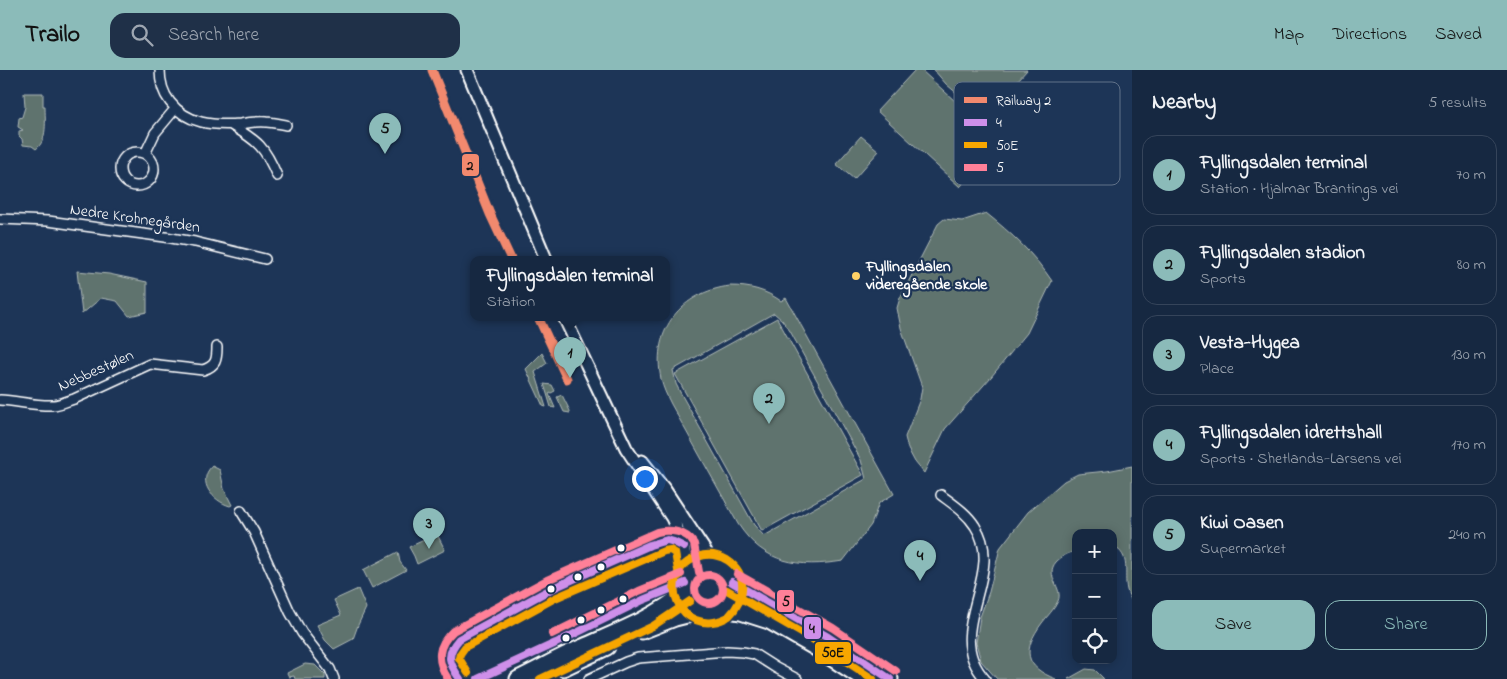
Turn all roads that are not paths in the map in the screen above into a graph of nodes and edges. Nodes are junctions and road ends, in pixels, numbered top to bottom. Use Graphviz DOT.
graph roads {
  1 [pos="160,70"];
  2 [pos="467,70"];
  3 [pos="175,109"];
  4 [pos="488,122"];
  5 [pos="286,124"];
  6 [pos="231,125"];
  7 [pos="145,154"];
  8 [pos="277,176"];
  9 [pos="0,218"];
  10 [pos="538,256"];
  11 [pos="545,256"];
  12 [pos="265,259"];
  13 [pos="566,321"];
  14 [pos="573,321"];
  15 [pos="217,347"];
  16 [pos="0,400"];
  17 [pos="941,495"];
  18 [pos="242,511"];
  19 [pos="712,565"];
  20 [pos="689,574"];
  21 [pos="732,582"];
  22 [pos="684,593"];
  23 [pos="722,609"];
  24 [pos="700,612"];
  25 [pos="334,679"];
  26 [pos="518,679"];
  27 [pos="540,679"];
  28 [pos="589,679"];
  29 [pos="796,679"];
  30 [pos="864,679"];
  31 [pos="890,679"];
  32 [pos="985,679"];
  1 -- 3 [label="street"];
  2 -- 4 [label="street"];
  3 -- 6 [label="street"];
  3 -- 7 [label="street"];
  4 -- 10 [label="street"];
  4 -- 11 [label="street"];
  5 -- 6 [label="street"];
  6 -- 8 [label="street"];
  9 -- 12 [label="street, Nedre Krohnegården"];
  13 -- 20 [label="street"];
  14 -- 19 [label="street"];
  15 -- 16 [label="street, Nebbestølen"];
  17 -- 32 [label="street"];
  18 -- 25 [label="street"];
  19 -- 20 [label="main road"];
  19 -- 21 [label="main road"];
  20 -- 22 [label="main road"];
  21 -- 23 [label="main road"];
  21 -- 31 [label="main road"];
  22 -- 24 [label="main road"];
  22 -- 26 [label="main road"];
  23 -- 24 [label="main road"];
  23 -- 30 [label="main road"];
  24 -- 27 [label="main road"];
  28 -- 29 [label="street"];
}
